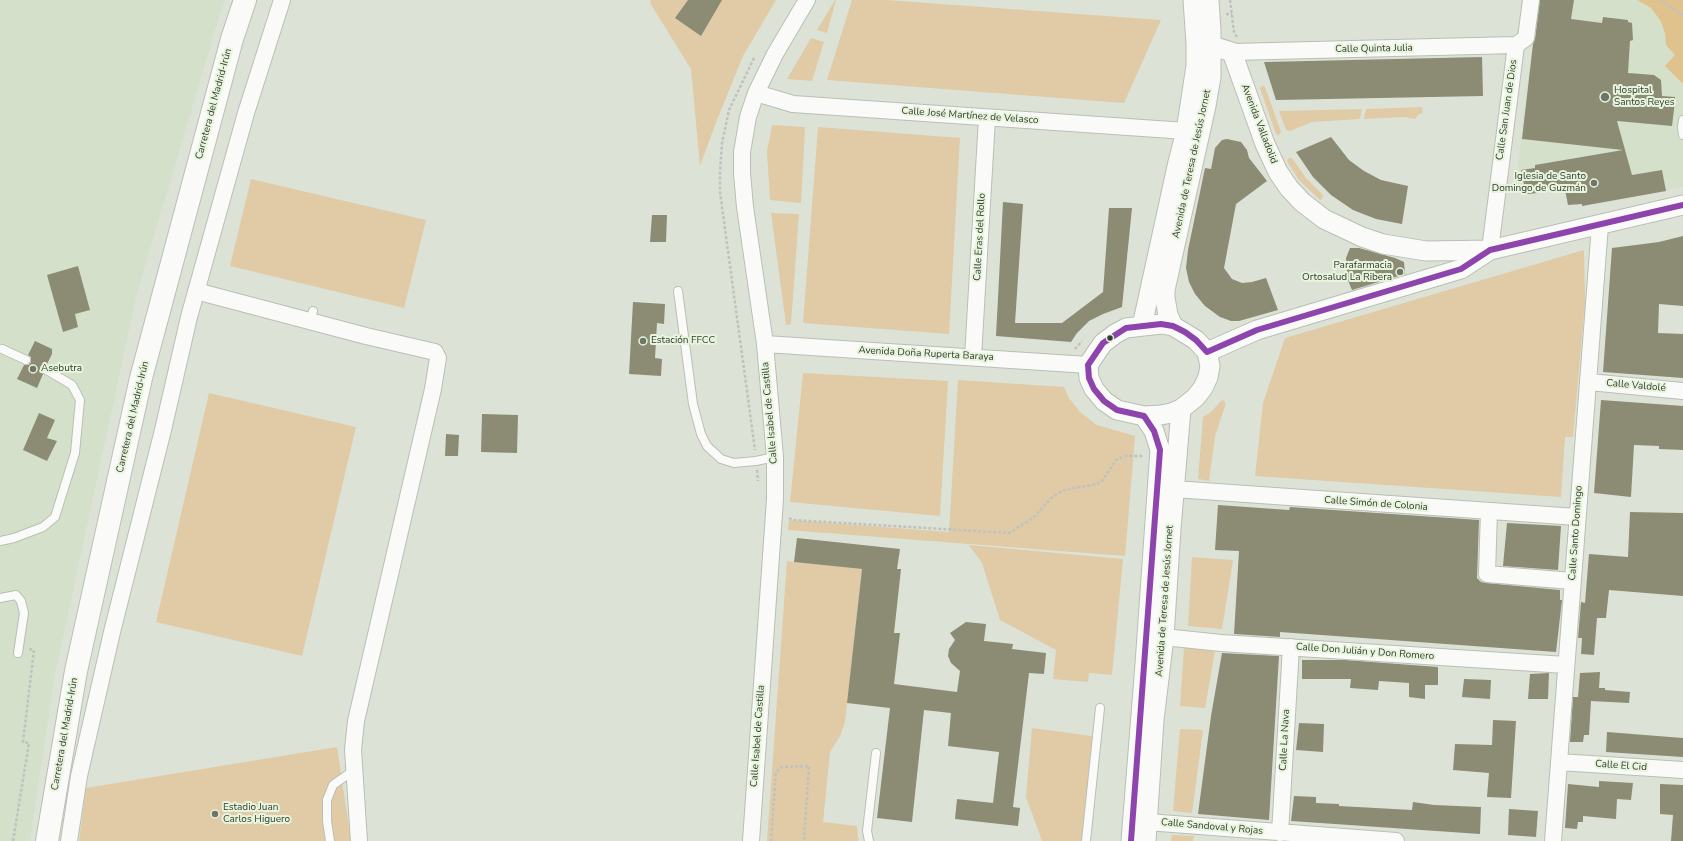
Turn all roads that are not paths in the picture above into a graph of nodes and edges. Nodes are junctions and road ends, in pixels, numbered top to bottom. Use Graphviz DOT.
graph roads {
  1 [pos="245,0"];
  2 [pos="282,0"];
  3 [pos="807,0"];
  4 [pos="1193,0"];
  5 [pos="1531,0"];
  6 [pos="1210,8"];
  7 [pos="1516,45"];
  8 [pos="1212,46"];
  9 [pos="1232,52"];
  10 [pos="756,93"];
  11 [pos="987,118"];
  12 [pos="1683,120"];
  13 [pos="1186,131"];
  14 [pos="1683,135"];
  15 [pos="1683,205"];
  16 [pos="1600,224"];
  17 [pos="1490,250"];
  18 [pos="196,291"];
  19 [pos="678,291"];
  20 [pos="1142,326"];
  21 [pos="1173,326"];
  22 [pos="764,344"];
  23 [pos="2,349"];
  24 [pos="1207,352"];
  25 [pos="973,357"];
  26 [pos="26,360"];
  27 [pos="1088,365"];
  28 [pos="45,369"];
  29 [pos="1589,382"];
  30 [pos="1683,391"];
  31 [pos="1181,409"];
  32 [pos="1144,416"];
  33 [pos="775,457"];
  34 [pos="1174,489"];
  35 [pos="1489,511"];
  36 [pos="1577,517"];
  37 [pos="0,541"];
  38 [pos="1572,581"];
  39 [pos="0,598"];
  40 [pos="1164,637"];
  41 [pos="1291,647"];
  42 [pos="19,650"];
  43 [pos="1566,665"];
  44 [pos="1100,708"];
  45 [pos="876,753"];
  46 [pos="1559,762"];
  47 [pos="354,770"];
  48 [pos="1683,770"];
  49 [pos="1147,822"];
  50 [pos="1280,833"];
  51 [pos="47,841"];
  52 [pos="69,841"];
  53 [pos="330,841"];
  54 [pos="359,841"];
  55 [pos="751,841"];
  56 [pos="869,841"];
  57 [pos="1086,841"];
  58 [pos="1131,841"];
  59 [pos="1146,841"];
  60 [pos="1396,841"];
  61 [pos="1553,841"];
  1 -- 51 [label="highway, Carretera del Madrid-Irún"];
  2 -- 18 [label="street"];
  3 -- 10 [label="street, Calle Isabel de Castilla"];
  4 -- 13 [label="street, Avenida de Teresa de Jesús Jornet"];
  5 -- 7 [label="street, Calle San Juan de Dios"];
  6 -- 8 [label="street, Avenida de Teresa de Jesús Jornet"];
  7 -- 9 [label="street, Calle Quinta Julia"];
  7 -- 17 [label="street, Calle San Juan de Dios"];
  8 -- 9 [label="street"];
  8 -- 21 [label="street, Avenida de Teresa de Jesús Jornet"];
  9 -- 17 [label="street, Avenida Valladolid"];
  10 -- 11 [label="street, Calle José Martínez de Velasco"];
  10 -- 22 [label="street, Calle Isabel de Castilla"];
  11 -- 13 [label="street, Calle José Martínez de Velasco"];
  11 -- 25 [label="street, Calle Eras del Rollo"];
  12 -- 14 [label="lane"];
  13 -- 20 [label="street, Avenida de Teresa de Jesús Jornet"];
  15 -- 16 [label="street"];
  16 -- 17 [label="street"];
  16 -- 29 [label="street, Calle Santo Domingo"];
  17 -- 24 [label="street"];
  18 -- 47 [label="street"];
  18 -- 52 [label="street"];
  19 -- 33 [label="lane"];
  20 -- 21 [label="street"];
  20 -- 27 [label="street"];
  21 -- 24 [label="street"];
  22 -- 25 [label="street, Avenida Doña Ruperta Baraya"];
  22 -- 33 [label="street, Calle Isabel de Castilla"];
  23 -- 26 [label="lane"];
  24 -- 31 [label="street"];
  25 -- 27 [label="street, Avenida Doña Ruperta Baraya"];
  27 -- 32 [label="street"];
  28 -- 37 [label="lane"];
  29 -- 30 [label="street, Calle Valdolé"];
  29 -- 36 [label="street, Calle Santo Domingo"];
  31 -- 32 [label="street"];
  31 -- 34 [label="street, Avenida de Teresa de Jesús Jornet"];
  32 -- 58 [label="street, Avenida de Teresa de Jesús Jornet"];
  33 -- 55 [label="street, Calle Isabel de Castilla"];
  34 -- 35 [label="street, Calle Simón de Colonia"];
  34 -- 40 [label="street, Avenida de Teresa de Jesús Jornet"];
  35 -- 36 [label="street, Calle Simón de Colonia"];
  35 -- 38 [label="street"];
  36 -- 38 [label="street, Calle Santo Domingo"];
  38 -- 43 [label="street, Calle Santo Domingo"];
  39 -- 42 [label="lane"];
  40 -- 41 [label="street, Calle Don Julián y Don Romero"];
  40 -- 49 [label="street, Avenida de Teresa de Jesús Jornet"];
  41 -- 43 [label="street, Calle Don Julián y Don Romero"];
  41 -- 50 [label="street, Calle La Nava"];
  43 -- 46 [label="street, Calle Santo Domingo"];
  44 -- 57 [label="lane"];
  45 -- 56 [label="lane"];
  46 -- 48 [label="street, Calle El Cid"];
  46 -- 61 [label="street, Calle Santo Domingo"];
  47 -- 53 [label="lane"];
  47 -- 54 [label="street"];
  49 -- 50 [label="street, Calle Sandoval y Rojas"];
  49 -- 59 [label="street, Avenida de Teresa de Jesús Jornet"];
  50 -- 60 [label="street, Calle Sandoval y Rojas"];
}
